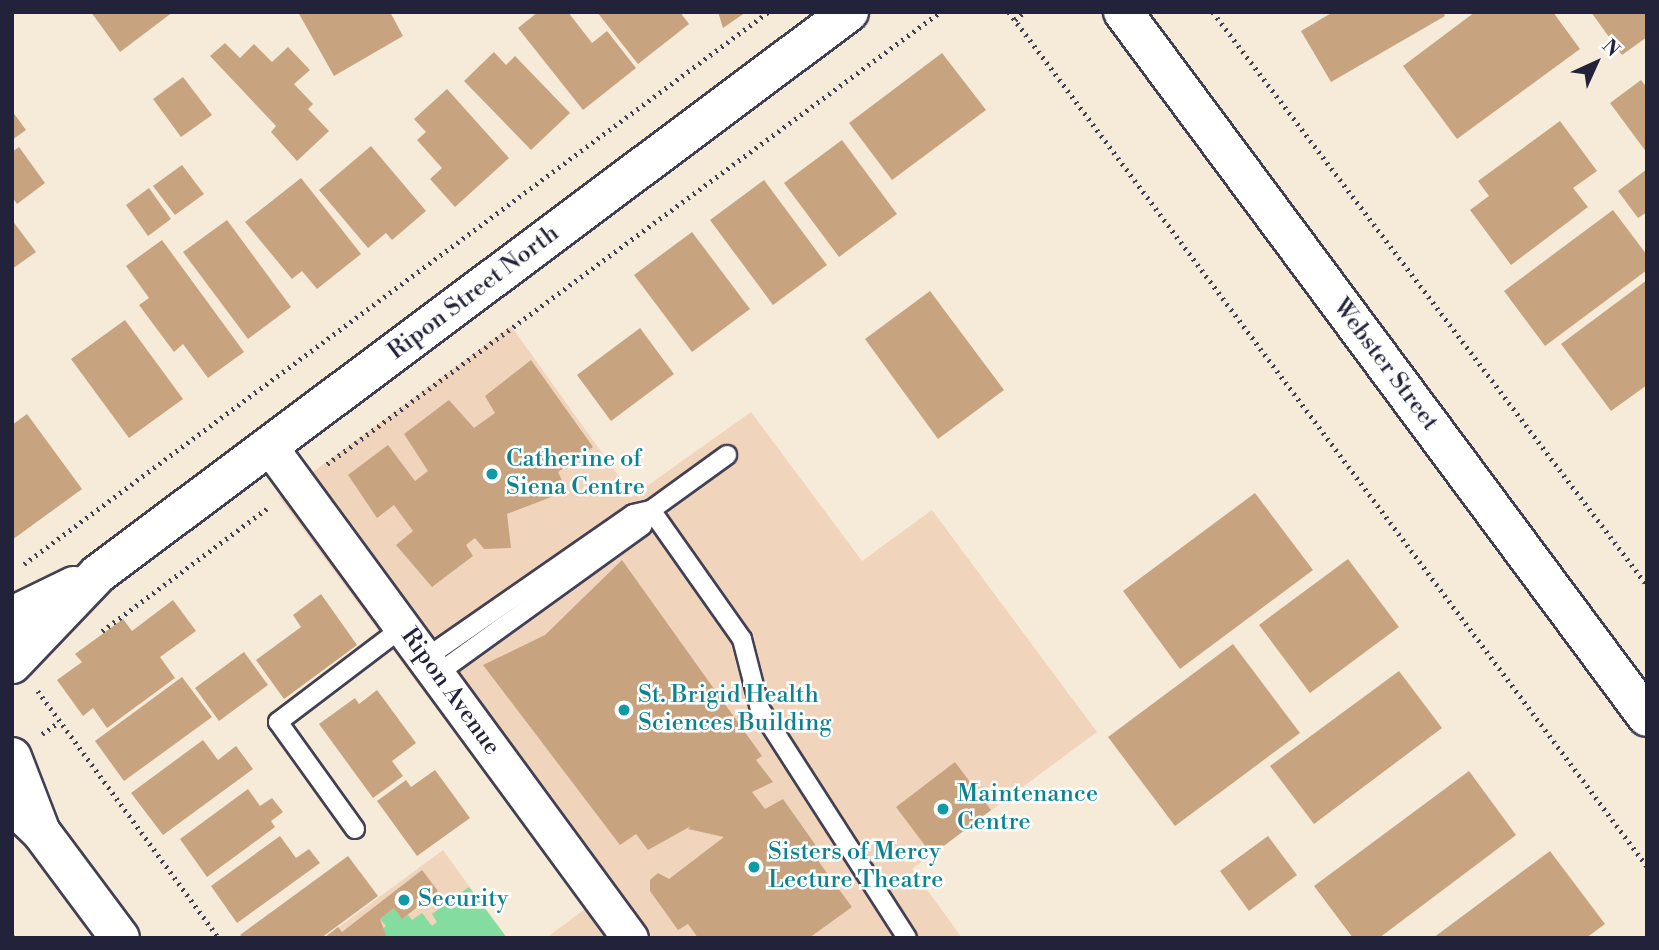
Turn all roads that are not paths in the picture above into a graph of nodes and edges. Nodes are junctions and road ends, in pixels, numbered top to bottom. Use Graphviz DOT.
graph roads {
  1 [pos="849,12"];
  2 [pos="1123,12"];
  3 [pos="270,446"];
  4 [pos="727,455"];
  5 [pos="651,510"];
  6 [pos="98,574"];
  7 [pos="12,615"];
  8 [pos="403,627"];
  9 [pos="431,666"];
  10 [pos="22,673"];
  11 [pos="1647,717"];
  12 [pos="12,757"];
  13 [pos="12,804"];
  14 [pos="355,829"];
  15 [pos="41,832"];
  16 [pos="117,937"];
  17 [pos="630,938"];
  18 [pos="907,938"];
  1 -- 3 [label="street, Ripon Street North"];
  2 -- 11 [label="street, Webster Street"];
  3 -- 6 [label="street, Ripon Street North"];
  3 -- 8 [label="street, Ripon Avenue"];
  4 -- 5 [label="lane"];
  5 -- 9 [label="lane"];
  5 -- 18 [label="lane"];
  6 -- 7 [label="street, Ripon Street North"];
  6 -- 10 [label="street, Ripon Street North"];
  8 -- 9 [label="street, Ripon Avenue"];
  8 -- 14 [label="lane"];
  9 -- 17 [label="street, Ripon Avenue"];
  12 -- 15 [label="street"];
  13 -- 15 [label="street"];
  15 -- 16 [label="street"];
}
